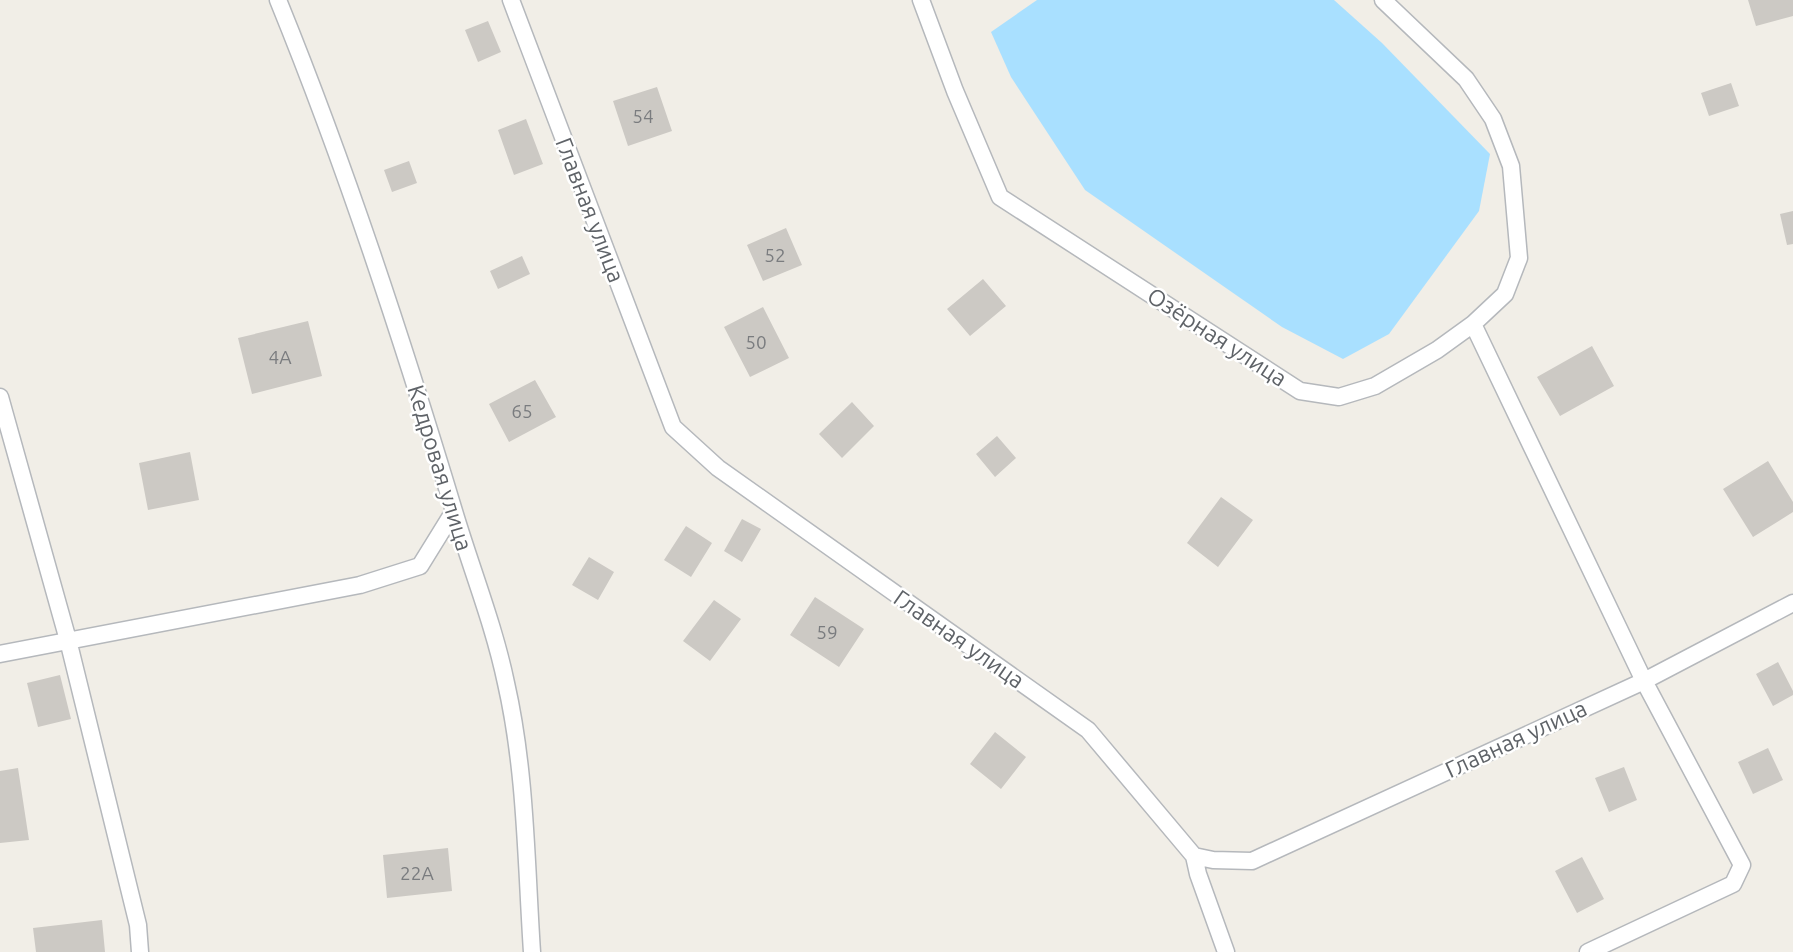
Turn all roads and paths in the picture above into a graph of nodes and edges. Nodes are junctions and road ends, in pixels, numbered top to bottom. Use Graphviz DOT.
graph roads {
  1 [pos="278,0"];
  2 [pos="511,0"];
  3 [pos="921,0"];
  4 [pos="1383,0"];
  5 [pos="1472,324"];
  6 [pos="0,397"];
  7 [pos="454,512"];
  8 [pos="1793,603"];
  9 [pos="68,640"];
  10 [pos="0,654"];
  11 [pos="1644,681"];
  12 [pos="1194,856"];
  13 [pos="140,952"];
  14 [pos="531,952"];
  15 [pos="1226,952"];
  16 [pos="1588,952"];
  1 -- 7 [label="lane, Кедровая улица"];
  2 -- 12 [label="lane, Главная улица"];
  3 -- 5 [label="lane, Озёрная улица"];
  4 -- 5 [label="lane, Озёрная улица"];
  5 -- 11 [label="lane"];
  6 -- 9 [label="lane"];
  7 -- 9 [label="lane"];
  7 -- 14 [label="lane, Кедровая улица"];
  8 -- 11 [label="lane, Главная улица"];
  9 -- 10 [label="lane"];
  9 -- 13 [label="lane"];
  11 -- 12 [label="lane, Главная улица"];
  11 -- 16 [label="lane"];
  12 -- 15 [label="lane"];
}
